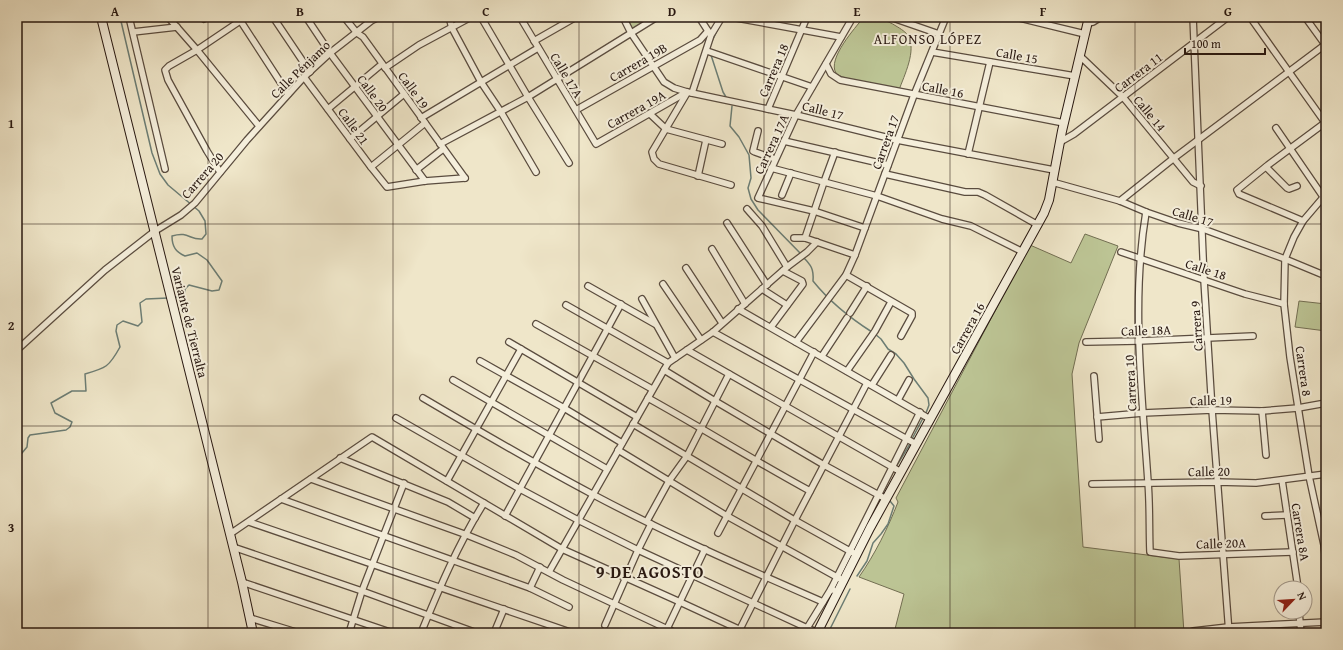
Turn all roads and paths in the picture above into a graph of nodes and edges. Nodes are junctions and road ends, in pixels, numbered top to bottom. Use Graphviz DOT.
graph roads {
  1 [pos="101,17"];
  2 [pos="129,17"];
  3 [pos="168,17"];
  4 [pos="273,17"];
  5 [pos="306,17"];
  6 [pos="344,17"];
  7 [pos="379,17"];
  8 [pos="449,17"];
  9 [pos="471,17"];
  10 [pos="481,17"];
  11 [pos="520,17"];
  12 [pos="576,17"];
  13 [pos="623,17"];
  14 [pos="657,17"];
  15 [pos="699,17"];
  16 [pos="722,17"];
  17 [pos="731,17"];
  18 [pos="807,17"];
  19 [pos="853,17"];
  20 [pos="890,17"];
  21 [pos="946,17"];
  22 [pos="1017,17"];
  23 [pos="1101,17"];
  24 [pos="1193,17"];
  25 [pos="1228,17"];
  26 [pos="1250,17"];
  27 [pos="1305,17"];
  28 [pos="242,18"];
  29 [pos="370,19"];
  30 [pos="1088,20"];
  31 [pos="177,27"];
  32 [pos="452,28"];
  33 [pos="801,30"];
  34 [pos="132,32"];
  35 [pos="357,33"];
  36 [pos="631,33"];
  37 [pos="710,33"];
  38 [pos="939,34"];
  39 [pos="1085,34"];
  40 [pos="841,37"];
  41 [pos="534,41"];
  42 [pos="1194,43"];
  43 [pos="1326,45"];
  44 [pos="538,48"];
  45 [pos="197,50"];
  46 [pos="706,51"];
  47 [pos="932,52"];
  48 [pos="330,53"];
  49 [pos="1080,56"];
  50 [pos="990,62"];
  51 [pos="826,64"];
  52 [pos="509,65"];
  53 [pos="383,66"];
  54 [pos="653,66"];
  55 [pos="1289,71"];
  56 [pos="310,72"];
  57 [pos="1075,76"];
  58 [pos="304,77"];
  59 [pos="781,77"];
  60 [pos="557,79"];
  61 [pos="481,82"];
  62 [pos="355,87"];
  63 [pos="812,87"];
  64 [pos="689,93"];
  65 [pos="288,94"];
  66 [pos="404,94"];
  67 [pos="914,95"];
  68 [pos="1123,97"];
  69 [pos="528,98"];
  70 [pos="979,107"];
  71 [pos="328,109"];
  72 [pos="768,109"];
  73 [pos="576,110"];
  74 [pos="501,112"];
  75 [pos="650,114"];
  76 [pos="796,115"];
  77 [pos="377,117"];
  78 [pos="423,121"];
  79 [pos="1064,123"];
  80 [pos="1326,123"];
  81 [pos="259,126"];
  82 [pos="1276,128"];
  83 [pos="666,129"];
  84 [pos="758,131"];
  85 [pos="350,139"];
  86 [pos="1199,139"];
  87 [pos="706,140"];
  88 [pos="784,140"];
  89 [pos="897,140"];
  90 [pos="1060,142"];
  91 [pos="596,144"];
  92 [pos="722,144"];
  93 [pos="398,145"];
  94 [pos="442,147"];
  95 [pos="1291,148"];
  96 [pos="835,152"];
  97 [pos="968,154"];
  98 [pos="1174,158"];
  99 [pos="775,159"];
  100 [pos="569,163"];
  101 [pos="888,165"];
  102 [pos="1266,166"];
  103 [pos="371,167"];
  104 [pos="771,168"];
  105 [pos="165,169"];
  106 [pos="416,170"];
  107 [pos="1054,170"];
  108 [pos="220,172"];
  109 [pos="536,172"];
  110 [pos="791,173"];
  111 [pos="885,174"];
  112 [pos="698,176"];
  113 [pos="425,181"];
  114 [pos="824,182"];
  115 [pos="1052,182"];
  116 [pos="731,185"];
  117 [pos="1201,186"];
  118 [pos="1297,186"];
  119 [pos="782,195"];
  120 [pos="876,196"];
  121 [pos="1325,197"];
  122 [pos="1120,201"];
  123 [pos="747,209"];
  124 [pos="814,211"];
  125 [pos="1146,212"];
  126 [pos="1303,221"];
  127 [pos="727,223"];
  128 [pos="1038,225"];
  129 [pos="865,228"];
  130 [pos="1203,229"];
  131 [pos="155,231"];
  132 [pos="794,238"];
  133 [pos="805,238"];
  134 [pos="817,242"];
  135 [pos="712,249"];
  136 [pos="1023,252"];
  137 [pos="1121,252"];
  138 [pos="855,255"];
  139 [pos="1285,259"];
  140 [pos="1140,260"];
  141 [pos="686,268"];
  142 [pos="785,269"];
  143 [pos="846,275"];
  144 [pos="1326,276"];
  145 [pos="1204,280"];
  146 [pos="663,284"];
  147 [pos="767,285"];
  148 [pos="588,286"];
  149 [pos="867,286"];
  150 [pos="762,289"];
  151 [pos="642,299"];
  152 [pos="891,302"];
  153 [pos="621,304"];
  154 [pos="745,304"];
  155 [pos="1284,304"];
  156 [pos="566,305"];
  157 [pos="787,306"];
  158 [pos="738,310"];
  159 [pos="722,323"];
  160 [pos="536,324"];
  161 [pos="654,324"];
  162 [pos="771,327"];
  163 [pos="608,329"];
  164 [pos="713,332"];
  165 [pos="900,336"];
  166 [pos="1254,336"];
  167 [pos="1208,339"];
  168 [pos="701,340"];
  169 [pos="1139,341"];
  170 [pos="510,342"];
  171 [pos="796,342"];
  172 [pos="1086,342"];
  173 [pos="521,349"];
  174 [pos="17,350"];
  175 [pos="687,350"];
  176 [pos="814,352"];
  177 [pos="891,355"];
  178 [pos="593,356"];
  179 [pos="822,356"];
  180 [pos="675,358"];
  181 [pos="480,361"];
  182 [pos="668,363"];
  183 [pos="664,370"];
  184 [pos="847,371"];
  185 [pos="729,374"];
  186 [pos="506,376"];
  187 [pos="1094,376"];
  188 [pos="453,380"];
  189 [pos="800,380"];
  190 [pos="909,380"];
  191 [pos="578,382"];
  192 [pos="870,384"];
  193 [pos="652,389"];
  194 [pos="424,398"];
  195 [pos="648,398"];
  196 [pos="898,400"];
  197 [pos="491,402"];
  198 [pos="715,402"];
  199 [pos="1326,403"];
  200 [pos="786,406"];
  201 [pos="564,408"];
  202 [pos="1298,408"];
  203 [pos="853,410"];
  204 [pos="1212,410"];
  205 [pos="1262,411"];
  206 [pos="920,412"];
  207 [pos="1142,413"];
  208 [pos="637,417"];
  209 [pos="1097,417"];
  210 [pos="396,418"];
  211 [pos="930,419"];
  212 [pos="633,424"];
  213 [pos="701,427"];
  214 [pos="476,429"];
  215 [pos="771,434"];
  216 [pos="549,436"];
  217 [pos="839,437"];
  218 [pos="906,438"];
  219 [pos="1099,439"];
  220 [pos="622,443"];
  221 [pos="916,444"];
  222 [pos="618,450"];
  223 [pos="462,455"];
  224 [pos="1266,455"];
  225 [pos="687,456"];
  226 [pos="340,458"];
  227 [pos="756,462"];
  228 [pos="534,463"];
  229 [pos="824,465"];
  230 [pos="892,468"];
  231 [pos="607,469"];
  232 [pos="900,472"];
  233 [pos="1326,474"];
  234 [pos="1309,476"];
  235 [pos="311,479"];
  236 [pos="1282,480"];
  237 [pos="669,481"];
  238 [pos="447,482"];
  239 [pos="1217,482"];
  240 [pos="404,483"];
  241 [pos="1092,484"];
  242 [pos="1148,484"];
  243 [pos="742,488"];
  244 [pos="520,489"];
  245 [pos="810,492"];
  246 [pos="593,495"];
  247 [pos="877,495"];
  248 [pos="281,499"];
  249 [pos="886,499"];
  250 [pos="484,503"];
  251 [pos="393,509"];
  252 [pos="1287,515"];
  253 [pos="505,516"];
  254 [pos="727,516"];
  255 [pos="1265,516"];
  256 [pos="475,518"];
  257 [pos="578,520"];
  258 [pos="795,520"];
  259 [pos="249,522"];
  260 [pos="649,523"];
  261 [pos="865,529"];
  262 [pos="718,533"];
  263 [pos="230,534"];
  264 [pos="467,535"];
  265 [pos="382,536"];
  266 [pos="233,547"];
  267 [pos="781,547"];
  268 [pos="562,549"];
  269 [pos="705,549"];
  270 [pos="638,550"];
  271 [pos="1150,552"];
  272 [pos="1293,552"];
  273 [pos="854,553"];
  274 [pos="1223,554"];
  275 [pos="452,561"];
  276 [pos="1326,563"];
  277 [pos="372,564"];
  278 [pos="540,568"];
  279 [pos="549,572"];
  280 [pos="692,575"];
  281 [pos="766,577"];
  282 [pos="625,578"];
  283 [pos="840,579"];
  284 [pos="1297,580"];
  285 [pos="242,582"];
  286 [pos="440,588"];
  287 [pos="530,588"];
  288 [pos="362,591"];
  289 [pos="834,591"];
  290 [pos="680,602"];
  291 [pos="823,602"];
  292 [pos="753,603"];
  293 [pos="613,604"];
  294 [pos="569,607"];
  295 [pos="504,609"];
  296 [pos="428,615"];
  297 [pos="250,618"];
  298 [pos="353,619"];
  299 [pos="1326,622"];
  300 [pos="1300,623"];
  301 [pos="605,624"];
  302 [pos="806,630"];
  303 [pos="1193,630"];
  304 [pos="1228,630"];
  305 [pos="666,631"];
  306 [pos="738,631"];
  307 [pos="253,633"];
  308 [pos="299,633"];
  309 [pos="349,633"];
  310 [pos="393,633"];
  311 [pos="421,633"];
  312 [pos="477,633"];
  313 [pos="494,633"];
  314 [pos="571,633"];
  315 [pos="676,633"];
  316 [pos="747,633"];
  317 [pos="818,633"];
  318 [pos="1301,633"];
  1 -- 131 [label="main road, Variante de Tierralta"];
  2 -- 34 [label="street"];
  3 -- 31 [label="street"];
  4 -- 56 [label="street"];
  5 -- 48 [label="street, Calle 20"];
  6 -- 35 [label="street, Calle 19"];
  7 -- 29 [label="street, Calle Pénjamo"];
  8 -- 32 [label="street"];
  9 -- 32 [label="street"];
  10 -- 52 [label="street"];
  11 -- 41 [label="street, Calle 17A"];
  12 -- 41 [label="street"];
  13 -- 36 [label="street, Calle 17"];
  14 -- 36 [label="street"];
  15 -- 37 [label="street"];
  16 -- 37 [label="street"];
  17 -- 33 [label="street"];
  18 -- 33 [label="street, Carrera 18"];
  19 -- 40 [label="street, Carrera 17A"];
  20 -- 38 [label="street"];
  21 -- 38 [label="street, Carrera 17"];
  22 -- 39 [label="street"];
  23 -- 30 [label="street"];
  24 -- 42 [label="street, Carrera 9"];
  25 -- 42 [label="street, Carrera 11"];
  26 -- 55 [label="street"];
  27 -- 43 [label="street"];
  28 -- 45 [label="street"];
  28 -- 65 [label="street"];
  29 -- 35 [label="street, Calle Pénjamo"];
  30 -- 39 [label="main road, Carrera 16"];
  31 -- 34 [label="street"];
  31 -- 45 [label="street"];
  32 -- 53 [label="street"];
  32 -- 61 [label="street"];
  33 -- 40 [label="street"];
  33 -- 59 [label="street, Carrera 18"];
  34 -- 105 [label="street"];
  35 -- 48 [label="street, Calle Pénjamo"];
  35 -- 53 [label="street, Calle 19"];
  36 -- 54 [label="street, Calle 17"];
  36 -- 60 [label="street"];
  37 -- 46 [label="street"];
  37 -- 54 [label="street, Carrera 19B"];
  38 -- 47 [label="street, Carrera 17"];
  39 -- 49 [label="main road, Carrera 16"];
  40 -- 51 [label="street, Carrera 17A"];
  41 -- 44 [label="street, Calle 17A"];
  42 -- 68 [label="street, Carrera 11"];
  42 -- 86 [label="street, Carrera 9"];
  43 -- 55 [label="street"];
  44 -- 52 [label="street"];
  44 -- 60 [label="street, Calle 17A"];
  45 -- 81 [label="street"];
  45 -- 108 [label="street"];
  46 -- 59 [label="street"];
  46 -- 64 [label="street"];
  47 -- 50 [label="street, Calle 15"];
  47 -- 67 [label="street, Carrera 17"];
  48 -- 56 [label="street, Calle Pénjamo"];
  48 -- 62 [label="street, Calle 20"];
  49 -- 57 [label="main road, Carrera 16"];
  49 -- 68 [label="street, Calle 14"];
  50 -- 57 [label="street, Calle 15"];
  50 -- 70 [label="street"];
  51 -- 63 [label="street, Carrera 17A"];
  51 -- 67 [label="street, Calle 16"];
  52 -- 61 [label="street"];
  52 -- 69 [label="street"];
  53 -- 62 [label="street"];
  53 -- 66 [label="street, Calle 19"];
  54 -- 64 [label="street, Calle 17"];
  54 -- 73 [label="street, Carrera 19B"];
  55 -- 80 [label="street"];
  55 -- 86 [label="street"];
  56 -- 58 [label="street, Calle Pénjamo"];
  57 -- 79 [label="main road, Carrera 16"];
  58 -- 65 [label="street, Calle Pénjamo"];
  58 -- 71 [label="street, Calle 21"];
  59 -- 63 [label="street"];
  59 -- 72 [label="street, Carrera 18"];
  60 -- 69 [label="street"];
  60 -- 73 [label="street, Calle 17A"];
  61 -- 74 [label="street"];
  61 -- 78 [label="street"];
  62 -- 71 [label="street"];
  62 -- 77 [label="street, Calle 20"];
  63 -- 76 [label="street, Carrera 17A"];
  64 -- 72 [label="street, Calle 17"];
  64 -- 75 [label="street, Carrera 19A"];
  64 -- 83 [label="street"];
  65 -- 81 [label="street, Calle Pénjamo"];
  66 -- 77 [label="street"];
  66 -- 78 [label="street, Calle 19"];
  67 -- 70 [label="street, Calle 16"];
  67 -- 89 [label="street, Carrera 17"];
  68 -- 90 [label="street, Carrera 11"];
  68 -- 98 [label="street, Calle 14"];
  69 -- 74 [label="street"];
  69 -- 100 [label="street"];
  70 -- 79 [label="street, Calle 16"];
  70 -- 97 [label="street"];
  71 -- 85 [label="street, Calle 21"];
  72 -- 76 [label="street, Calle 17"];
  73 -- 91 [label="street, Calle 17A"];
  74 -- 94 [label="street"];
  74 -- 109 [label="street"];
  75 -- 83 [label="street"];
  75 -- 91 [label="street, Carrera 19A"];
  76 -- 88 [label="street, Carrera 17A"];
  76 -- 89 [label="street, Calle 17"];
  77 -- 85 [label="street"];
  77 -- 93 [label="street, Calle 20"];
  78 -- 93 [label="street"];
  78 -- 94 [label="street, Calle 19"];
  79 -- 90 [label="main road, Carrera 16"];
  80 -- 95 [label="street"];
  81 -- 108 [label="street, Carrera 20"];
  82 -- 95 [label="street"];
  83 -- 87 [label="street"];
  83 -- 112 [label="street"];
  84 -- 99 [label="street"];
  85 -- 103 [label="street, Calle 21"];
  86 -- 98 [label="street"];
  86 -- 117 [label="street, Carrera 9"];
  87 -- 92 [label="street"];
  87 -- 112 [label="street"];
  88 -- 96 [label="street"];
  88 -- 99 [label="street, Carrera 17A"];
  89 -- 97 [label="street, Calle 17"];
  89 -- 101 [label="street, Carrera 17"];
  90 -- 107 [label="main road, Carrera 16"];
  93 -- 103 [label="street"];
  93 -- 106 [label="street, Calle 20"];
  94 -- 106 [label="street"];
  94 -- 113 [label="street, Calle 19"];
  95 -- 102 [label="street"];
  95 -- 121 [label="street"];
  96 -- 101 [label="street"];
  96 -- 114 [label="street"];
  97 -- 107 [label="street, Calle 17"];
  98 -- 117 [label="street, Calle 14"];
  98 -- 122 [label="street"];
  99 -- 104 [label="street, Carrera 17A"];
  101 -- 111 [label="street, Carrera 17"];
  102 -- 118 [label="street"];
  102 -- 126 [label="street"];
  103 -- 113 [label="street, Calle 21"];
  104 -- 110 [label="street"];
  104 -- 124 [label="street, Carrera 17A"];
  106 -- 113 [label="street, Calle 20"];
  107 -- 115 [label="main road, Carrera 16"];
  108 -- 131 [label="street, Carrera 20"];
  110 -- 114 [label="street"];
  110 -- 119 [label="street"];
  111 -- 120 [label="street, Carrera 17"];
  111 -- 128 [label="street"];
  112 -- 116 [label="street"];
  114 -- 120 [label="street"];
  114 -- 124 [label="street"];
  115 -- 122 [label="street, Calle 17"];
  115 -- 128 [label="main road, Carrera 16"];
  117 -- 130 [label="street, Carrera 9"];
  120 -- 129 [label="street, Carrera 17"];
  120 -- 136 [label="street"];
  121 -- 126 [label="street, Carrera 8"];
  122 -- 125 [label="street, Calle 17"];
  123 -- 142 [label="street"];
  124 -- 129 [label="street"];
  124 -- 133 [label="street"];
  125 -- 130 [label="street, Calle 17"];
  125 -- 140 [label="street, Carrera 10"];
  126 -- 139 [label="street, Carrera 8"];
  127 -- 147 [label="street"];
  128 -- 136 [label="main road, Carrera 16"];
  129 -- 138 [label="street, Carrera 17"];
  130 -- 139 [label="street, Calle 17"];
  130 -- 145 [label="street, Carrera 9"];
  131 -- 174 [label="street, Carrera 20"];
  131 -- 263 [label="main road, Variante de Tierralta"];
  132 -- 133 [label="street"];
  133 -- 134 [label="street"];
  134 -- 138 [label="street"];
  134 -- 142 [label="street"];
  135 -- 154 [label="street"];
  136 -- 211 [label="main road, Carrera 16"];
  137 -- 140 [label="street, Calle 18"];
  138 -- 143 [label="street, Carrera 17"];
  139 -- 144 [label="street, Calle 17"];
  139 -- 155 [label="street, Carrera 8"];
  140 -- 145 [label="street, Calle 18"];
  140 -- 169 [label="street, Carrera 10"];
  141 -- 159 [label="street"];
  142 -- 147 [label="street"];
  142 -- 157 [label="street"];
  143 -- 149 [label="street"];
  143 -- 171 [label="street, Carrera 17"];
  145 -- 155 [label="street, Calle 18"];
  145 -- 167 [label="street, Carrera 9"];
  146 -- 168 [label="street"];
  147 -- 150 [label="street"];
  148 -- 153 [label="street"];
  149 -- 152 [label="street"];
  149 -- 179 [label="street"];
  150 -- 154 [label="street"];
  150 -- 157 [label="street"];
  151 -- 161 [label="street"];
  152 -- 165 [label="street"];
  152 -- 184 [label="street"];
  153 -- 161 [label="street"];
  153 -- 163 [label="street"];
  154 -- 158 [label="street"];
  155 -- 202 [label="street, Carrera 8"];
  156 -- 163 [label="street"];
  157 -- 162 [label="street"];
  158 -- 159 [label="street"];
  158 -- 162 [label="street"];
  159 -- 164 [label="street"];
  160 -- 178 [label="street"];
  161 -- 180 [label="street"];
  162 -- 171 [label="street"];
  163 -- 178 [label="street"];
  163 -- 182 [label="street"];
  164 -- 168 [label="street"];
  164 -- 189 [label="street"];
  166 -- 167 [label="street, Calle 18A"];
  167 -- 169 [label="street, Calle 18A"];
  167 -- 204 [label="street, Carrera 9"];
  168 -- 175 [label="street"];
  169 -- 172 [label="street, Calle 18A"];
  169 -- 207 [label="street, Carrera 10"];
  170 -- 173 [label="street"];
  171 -- 176 [label="street"];
  173 -- 186 [label="street"];
  173 -- 191 [label="street"];
  175 -- 180 [label="street"];
  175 -- 185 [label="street"];
  176 -- 179 [label="street"];
  176 -- 189 [label="street"];
  177 -- 192 [label="street"];
  178 -- 191 [label="street"];
  178 -- 193 [label="street"];
  179 -- 184 [label="street"];
  180 -- 182 [label="street"];
  181 -- 186 [label="street"];
  182 -- 183 [label="street"];
  183 -- 193 [label="street"];
  183 -- 198 [label="street"];
  184 -- 192 [label="street"];
  185 -- 198 [label="street"];
  185 -- 200 [label="street"];
  186 -- 197 [label="street"];
  186 -- 201 [label="street"];
  187 -- 209 [label="street"];
  188 -- 197 [label="street"];
  189 -- 200 [label="street"];
  189 -- 203 [label="street"];
  190 -- 196 [label="street"];
  191 -- 201 [label="street"];
  191 -- 208 [label="street"];
  192 -- 196 [label="street"];
  192 -- 203 [label="street"];
  193 -- 195 [label="street"];
  194 -- 214 [label="street"];
  195 -- 208 [label="street"];
  195 -- 213 [label="street"];
  196 -- 206 [label="street"];
  197 -- 214 [label="street"];
  197 -- 216 [label="street"];
  198 -- 213 [label="street"];
  198 -- 215 [label="street"];
  199 -- 202 [label="street, Calle 19"];
  200 -- 215 [label="street"];
  200 -- 217 [label="street"];
  201 -- 216 [label="street"];
  201 -- 220 [label="street"];
  202 -- 205 [label="street, Calle 19"];
  202 -- 234 [label="street, Carrera 8"];
  203 -- 217 [label="street"];
  203 -- 218 [label="street"];
  204 -- 205 [label="street, Calle 19"];
  204 -- 207 [label="street, Calle 19"];
  204 -- 239 [label="street, Carrera 9"];
  205 -- 224 [label="street"];
  206 -- 211 [label="street"];
  206 -- 218 [label="street"];
  207 -- 209 [label="street, Calle 19"];
  207 -- 242 [label="street, Carrera 10"];
  208 -- 212 [label="street"];
  209 -- 219 [label="street"];
  210 -- 223 [label="street"];
  211 -- 221 [label="main road, Carrera 16"];
  212 -- 220 [label="street"];
  212 -- 225 [label="street"];
  213 -- 225 [label="street"];
  213 -- 227 [label="street"];
  214 -- 223 [label="street"];
  214 -- 228 [label="street"];
  215 -- 227 [label="street"];
  215 -- 229 [label="street"];
  216 -- 228 [label="street"];
  216 -- 231 [label="street"];
  217 -- 229 [label="street"];
  217 -- 230 [label="street"];
  218 -- 221 [label="street"];
  218 -- 230 [label="street"];
  220 -- 222 [label="street"];
  221 -- 232 [label="main road, Carrera 16"];
  222 -- 231 [label="street"];
  222 -- 237 [label="street"];
  223 -- 238 [label="street"];
  223 -- 244 [label="street"];
  225 -- 237 [label="street"];
  225 -- 243 [label="street"];
  226 -- 235 [label="street"];
  226 -- 238 [label="street"];
  226 -- 240 [label="street"];
  227 -- 243 [label="street"];
  227 -- 245 [label="street"];
  228 -- 244 [label="street"];
  228 -- 246 [label="street"];
  229 -- 245 [label="street"];
  229 -- 247 [label="street"];
  230 -- 232 [label="street"];
  230 -- 247 [label="street"];
  231 -- 246 [label="street"];
  232 -- 249 [label="main road, Carrera 16"];
  233 -- 234 [label="street, Calle 20"];
  234 -- 236 [label="street, Calle 20"];
  234 -- 276 [label="street, Carrera 8"];
  235 -- 248 [label="street"];
  235 -- 251 [label="street"];
  236 -- 239 [label="street, Calle 20"];
  236 -- 252 [label="street, Carrera 8A"];
  237 -- 254 [label="street"];
  237 -- 260 [label="street"];
  238 -- 250 [label="street"];
  239 -- 242 [label="street, Calle 20"];
  239 -- 274 [label="street, Carrera 9"];
  240 -- 251 [label="street"];
  240 -- 256 [label="street"];
  241 -- 242 [label="street, Calle 20"];
  242 -- 271 [label="street, Carrera 10"];
  243 -- 254 [label="street"];
  243 -- 258 [label="street"];
  244 -- 253 [label="street"];
  244 -- 257 [label="street"];
  245 -- 258 [label="street"];
  246 -- 257 [label="street"];
  246 -- 260 [label="street"];
  247 -- 249 [label="street"];
  247 -- 261 [label="street"];
  248 -- 259 [label="street"];
  248 -- 265 [label="street"];
  249 -- 261 [label="main road, Carrera 16"];
  250 -- 253 [label="street"];
  250 -- 256 [label="street"];
  251 -- 264 [label="street"];
  251 -- 265 [label="street"];
  252 -- 255 [label="street"];
  252 -- 272 [label="street, Carrera 8A"];
  253 -- 268 [label="street"];
  254 -- 262 [label="street"];
  254 -- 267 [label="street"];
  256 -- 264 [label="street"];
  257 -- 268 [label="street"];
  257 -- 270 [label="street"];
  258 -- 267 [label="street"];
  258 -- 273 [label="street"];
  259 -- 263 [label="street"];
  259 -- 277 [label="street"];
  260 -- 269 [label="street"];
  260 -- 270 [label="street"];
  261 -- 273 [label="main road, Carrera 16"];
  263 -- 266 [label="main road, Variante de Tierralta"];
  264 -- 275 [label="street"];
  264 -- 278 [label="street"];
  265 -- 275 [label="street"];
  265 -- 277 [label="street"];
  266 -- 285 [label="main road, Variante de Tierralta"];
  266 -- 288 [label="street"];
  267 -- 281 [label="street"];
  267 -- 283 [label="street"];
  268 -- 279 [label="street"];
  268 -- 282 [label="street"];
  269 -- 280 [label="street"];
  269 -- 281 [label="street"];
  270 -- 280 [label="street"];
  270 -- 282 [label="street"];
  271 -- 274 [label="street, Calle 20A"];
  272 -- 274 [label="street, Calle 20A"];
  272 -- 284 [label="street, Carrera 8A"];
  273 -- 283 [label="main road, Carrera 16"];
  274 -- 304 [label="street, Carrera 9"];
  275 -- 286 [label="street"];
  275 -- 287 [label="street"];
  277 -- 286 [label="street"];
  277 -- 288 [label="street"];
  278 -- 279 [label="street"];
  278 -- 287 [label="street"];
  279 -- 293 [label="street"];
  280 -- 290 [label="street"];
  280 -- 292 [label="street"];
  281 -- 291 [label="street"];
  281 -- 292 [label="street"];
  282 -- 290 [label="street"];
  282 -- 293 [label="street"];
  283 -- 289 [label="main road, Carrera 16"];
  285 -- 297 [label="main road, Variante de Tierralta"];
  285 -- 298 [label="street"];
  286 -- 295 [label="street"];
  286 -- 296 [label="street"];
  287 -- 294 [label="street"];
  288 -- 296 [label="street"];
  288 -- 298 [label="street"];
  289 -- 291 [label="street"];
  289 -- 317 [label="main road, Carrera 16"];
  290 -- 305 [label="street"];
  290 -- 306 [label="street"];
  291 -- 302 [label="street"];
  292 -- 302 [label="street"];
  292 -- 306 [label="street"];
  293 -- 301 [label="street"];
  293 -- 305 [label="street"];
  295 -- 313 [label="street"];
  295 -- 314 [label="street"];
  296 -- 311 [label="street"];
  296 -- 312 [label="street"];
  297 -- 307 [label="main road, Variante de Tierralta"];
  297 -- 308 [label="street"];
  298 -- 309 [label="street"];
  298 -- 310 [label="street"];
  299 -- 300 [label="street"];
  300 -- 304 [label="street"];
  300 -- 318 [label="street"];
  302 -- 317 [label="street"];
  303 -- 304 [label="street"];
  305 -- 315 [label="street"];
  306 -- 316 [label="street"];
}
